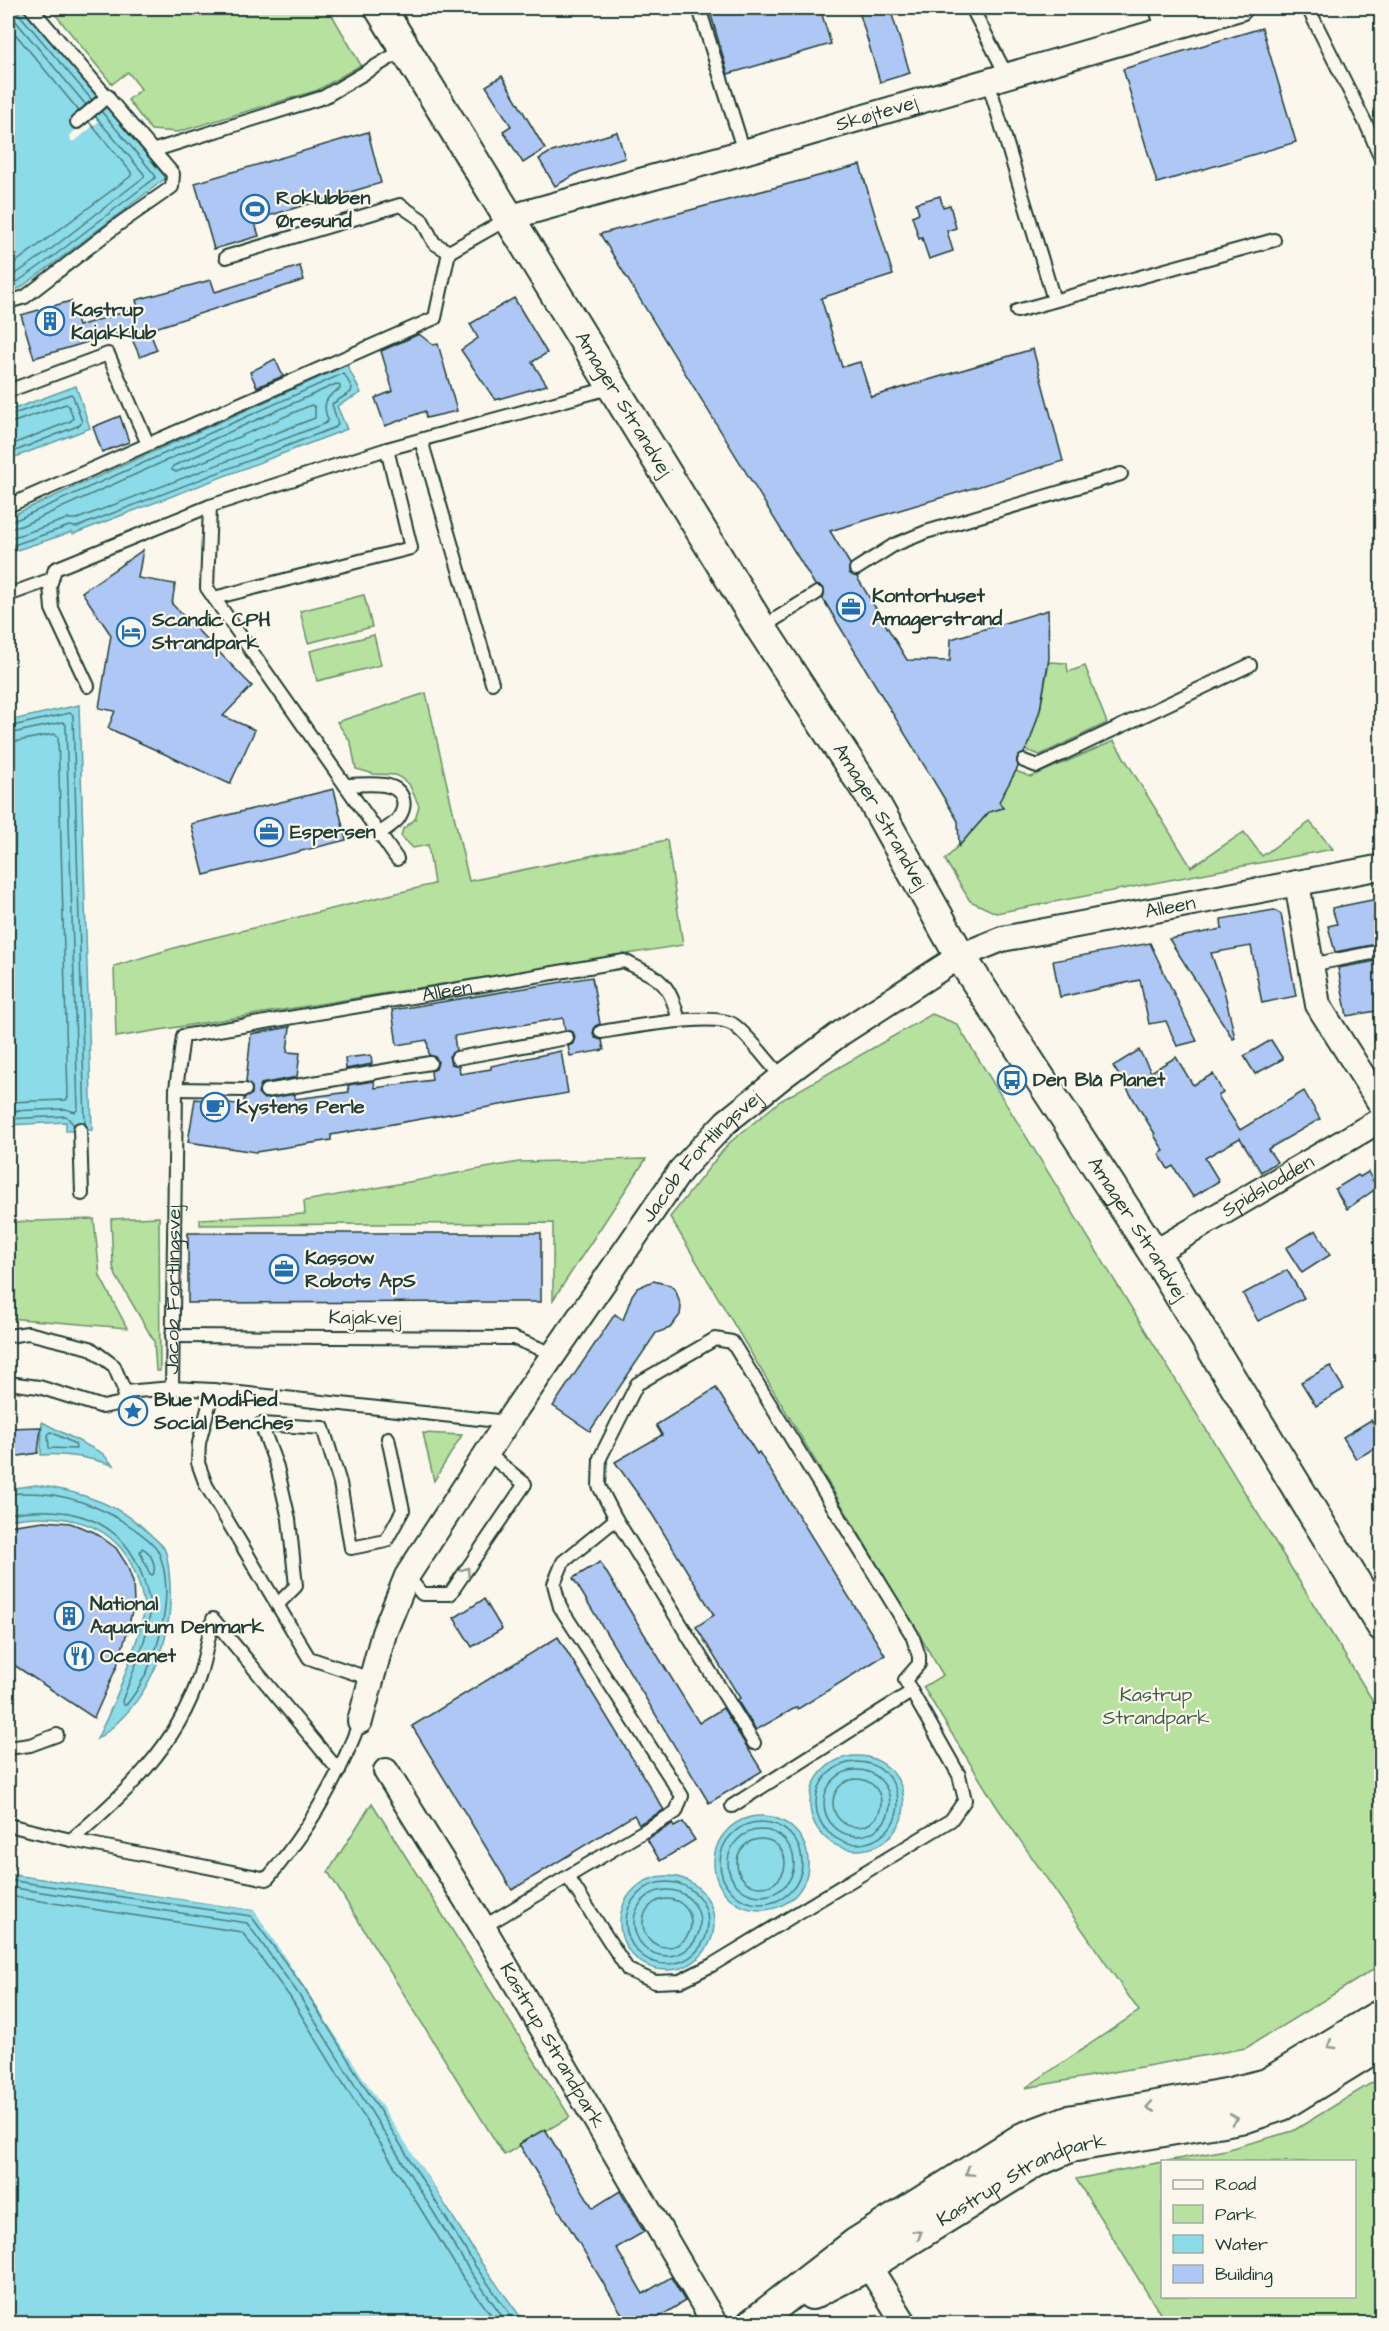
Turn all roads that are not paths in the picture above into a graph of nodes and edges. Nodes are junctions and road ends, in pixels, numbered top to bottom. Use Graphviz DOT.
graph roads {
  1 [pos="32,8"];
  2 [pos="380,8"];
  3 [pos="699,8"];
  4 [pos="972,8"];
  5 [pos="1240,8"];
  6 [pos="1308,8"];
  7 [pos="1165,18"];
  8 [pos="406,49"];
  9 [pos="998,78"];
  10 [pos="108,96"];
  11 [pos="77,123"];
  12 [pos="155,150"];
  13 [pos="744,152"];
  14 [pos="1382,161"];
  15 [pos="510,217"];
  16 [pos="1274,240"];
  17 [pos="449,252"];
  18 [pos="226,257"];
  19 [pos="1054,300"];
  20 [pos="8,302"];
  21 [pos="1017,311"];
  22 [pos="613,387"];
  23 [pos="8,391"];
  24 [pos="421,440"];
  25 [pos="148,444"];
  26 [pos="387,449"];
  27 [pos="1121,474"];
  28 [pos="8,506"];
  29 [pos="210,506"];
  30 [pos="856,569"];
  31 [pos="52,579"];
  32 [pos="817,593"];
  33 [pos="8,596"];
  34 [pos="214,598"];
  35 [pos="761,628"];
  36 [pos="1250,665"];
  37 [pos="492,683"];
  38 [pos="88,686"];
  39 [pos="1024,761"];
  40 [pos="345,785"];
  41 [pos="379,834"];
  42 [pos="397,859"];
  43 [pos="1382,867"];
  44 [pos="1297,883"];
  45 [pos="1382,951"];
  46 [pos="960,956"];
  47 [pos="1310,965"];
  48 [pos="679,1021"];
  49 [pos="601,1032"];
  50 [pos="183,1036"];
  51 [pos="567,1038"];
  52 [pos="457,1058"];
  53 [pos="430,1063"];
  54 [pos="782,1077"];
  55 [pos="177,1089"];
  56 [pos="245,1090"];
  57 [pos="266,1091"];
  58 [pos="1382,1106"];
  59 [pos="1382,1119"];
  60 [pos="80,1129"];
  61 [pos="82,1194"];
  62 [pos="1154,1253"];
  63 [pos="8,1336"];
  64 [pos="172,1336"];
  65 [pos="554,1354"];
  66 [pos="8,1383"];
  67 [pos="172,1388"];
  68 [pos="213,1390"];
  69 [pos="125,1392"];
  70 [pos="507,1422"];
  71 [pos="388,1438"];
  72 [pos="487,1453"];
  73 [pos="616,1519"];
  74 [pos="407,1576"];
  75 [pos="278,1604"];
  76 [pos="1382,1626"];
  77 [pos="371,1679"];
  78 [pos="911,1692"];
  79 [pos="360,1721"];
  80 [pos="57,1735"];
  81 [pos="754,1743"];
  82 [pos="8,1748"];
  83 [pos="339,1771"];
  84 [pos="386,1771"];
  85 [pos="732,1806"];
  86 [pos="8,1825"];
  87 [pos="71,1840"];
  88 [pos="568,1877"];
  89 [pos="483,1927"];
  90 [pos="1382,2014"];
  91 [pos="1382,2043"];
  92 [pos="862,2254"];
  93 [pos="768,2321"];
  94 [pos="715,2324"];
  95 [pos="905,2324"];
  1 -- 10 [label="lane"];
  2 -- 8 [label="street, Amager Strandvej"];
  3 -- 13 [label="lane"];
  4 -- 9 [label="lane"];
  5 -- 7 [label="street, Skøjtevej"];
  6 -- 14 [label="lane"];
  7 -- 9 [label="street, Skøjtevej"];
  8 -- 12 [label="lane"];
  8 -- 15 [label="street, Amager Strandvej"];
  9 -- 13 [label="street, Skøjtevej"];
  9 -- 19 [label="lane"];
  10 -- 11 [label="lane"];
  10 -- 12 [label="lane"];
  12 -- 20 [label="lane"];
  13 -- 15 [label="street, Skøjtevej"];
  15 -- 17 [label="lane"];
  15 -- 22 [label="street, Amager Strandvej"];
  16 -- 19 [label="lane"];
  17 -- 18 [label="lane"];
  17 -- 25 [label="lane"];
  19 -- 21 [label="lane"];
  22 -- 24 [label="lane"];
  22 -- 35 [label="street, Amager Strandvej"];
  23 -- 25 [label="lane"];
  24 -- 26 [label="lane"];
  24 -- 37 [label="lane"];
  25 -- 28 [label="lane"];
  26 -- 29 [label="lane"];
  26 -- 34 [label="lane"];
  27 -- 30 [label="lane"];
  29 -- 31 [label="lane"];
  29 -- 34 [label="lane"];
  31 -- 33 [label="lane"];
  31 -- 38 [label="lane"];
  32 -- 35 [label="lane"];
  34 -- 40 [label="lane"];
  35 -- 46 [label="street, Amager Strandvej"];
  36 -- 39 [label="lane"];
  40 -- 41 [label="lane"];
  40 -- 41 [label="lane"];
  41 -- 42 [label="lane"];
  43 -- 44 [label="street, Alleen"];
  44 -- 46 [label="street, Alleen"];
  44 -- 47 [label="street"];
  45 -- 47 [label="lane"];
  46 -- 54 [label="street, Jacob Fortlingsvej"];
  46 -- 62 [label="street, Amager Strandvej"];
  47 -- 58 [label="street"];
  48 -- 49 [label="lane"];
  48 -- 50 [label="lane, Alleen"];
  48 -- 54 [label="lane"];
  50 -- 55 [label="lane, Jacob Fortlingsvej"];
  51 -- 52 [label="lane"];
  53 -- 57 [label="lane"];
  54 -- 65 [label="street, Jacob Fortlingsvej"];
  55 -- 56 [label="lane"];
  55 -- 64 [label="lane, Jacob Fortlingsvej"];
  59 -- 62 [label="street, Spidslodden"];
  60 -- 61 [label="lane"];
  62 -- 76 [label="street, Amager Strandvej"];
  63 -- 69 [label="lane"];
  64 -- 65 [label="lane, Kajakvej"];
  64 -- 67 [label="lane, Jacob Fortlingsvej"];
  65 -- 70 [label="street, Jacob Fortlingsvej"];
  66 -- 69 [label="lane"];
  67 -- 68 [label="lane, Jacob Fortlingsvej"];
  67 -- 69 [label="lane"];
  68 -- 70 [label="lane, Jacob Fortlingsvej"];
  68 -- 75 [label="lane"];
  70 -- 72 [label="street, Jacob Fortlingsvej"];
  71 -- 75 [label="lane"];
  72 -- 74 [label="street, Jacob Fortlingsvej"];
  74 -- 72 [label="lane, one-way"];
  73 -- 78 [label="lane"];
  73 -- 81 [label="lane"];
  73 -- 88 [label="lane"];
  74 -- 77 [label="street, Jacob Fortlingsvej"];
  75 -- 77 [label="lane"];
  77 -- 79 [label="street, Jacob Fortlingsvej"];
  78 -- 85 [label="lane"];
  78 -- 88 [label="lane"];
  79 -- 83 [label="lane"];
  80 -- 82 [label="lane"];
  83 -- 87 [label="lane"];
  83 -- 87 [label="lane"];
  84 -- 89 [label="street, Kastrup Strandpark"];
  86 -- 87 [label="lane"];
  88 -- 89 [label="lane"];
  89 -- 94 [label="street, Kastrup Strandpark"];
  90 -- 92 [label="street, Kastrup Strandpark, one-way"];
  92 -- 91 [label="street, Kastrup Strandpark, one-way"];
  92 -- 93 [label="street, Kastrup Strandpark"];
  92 -- 95 [label="street"];
}
